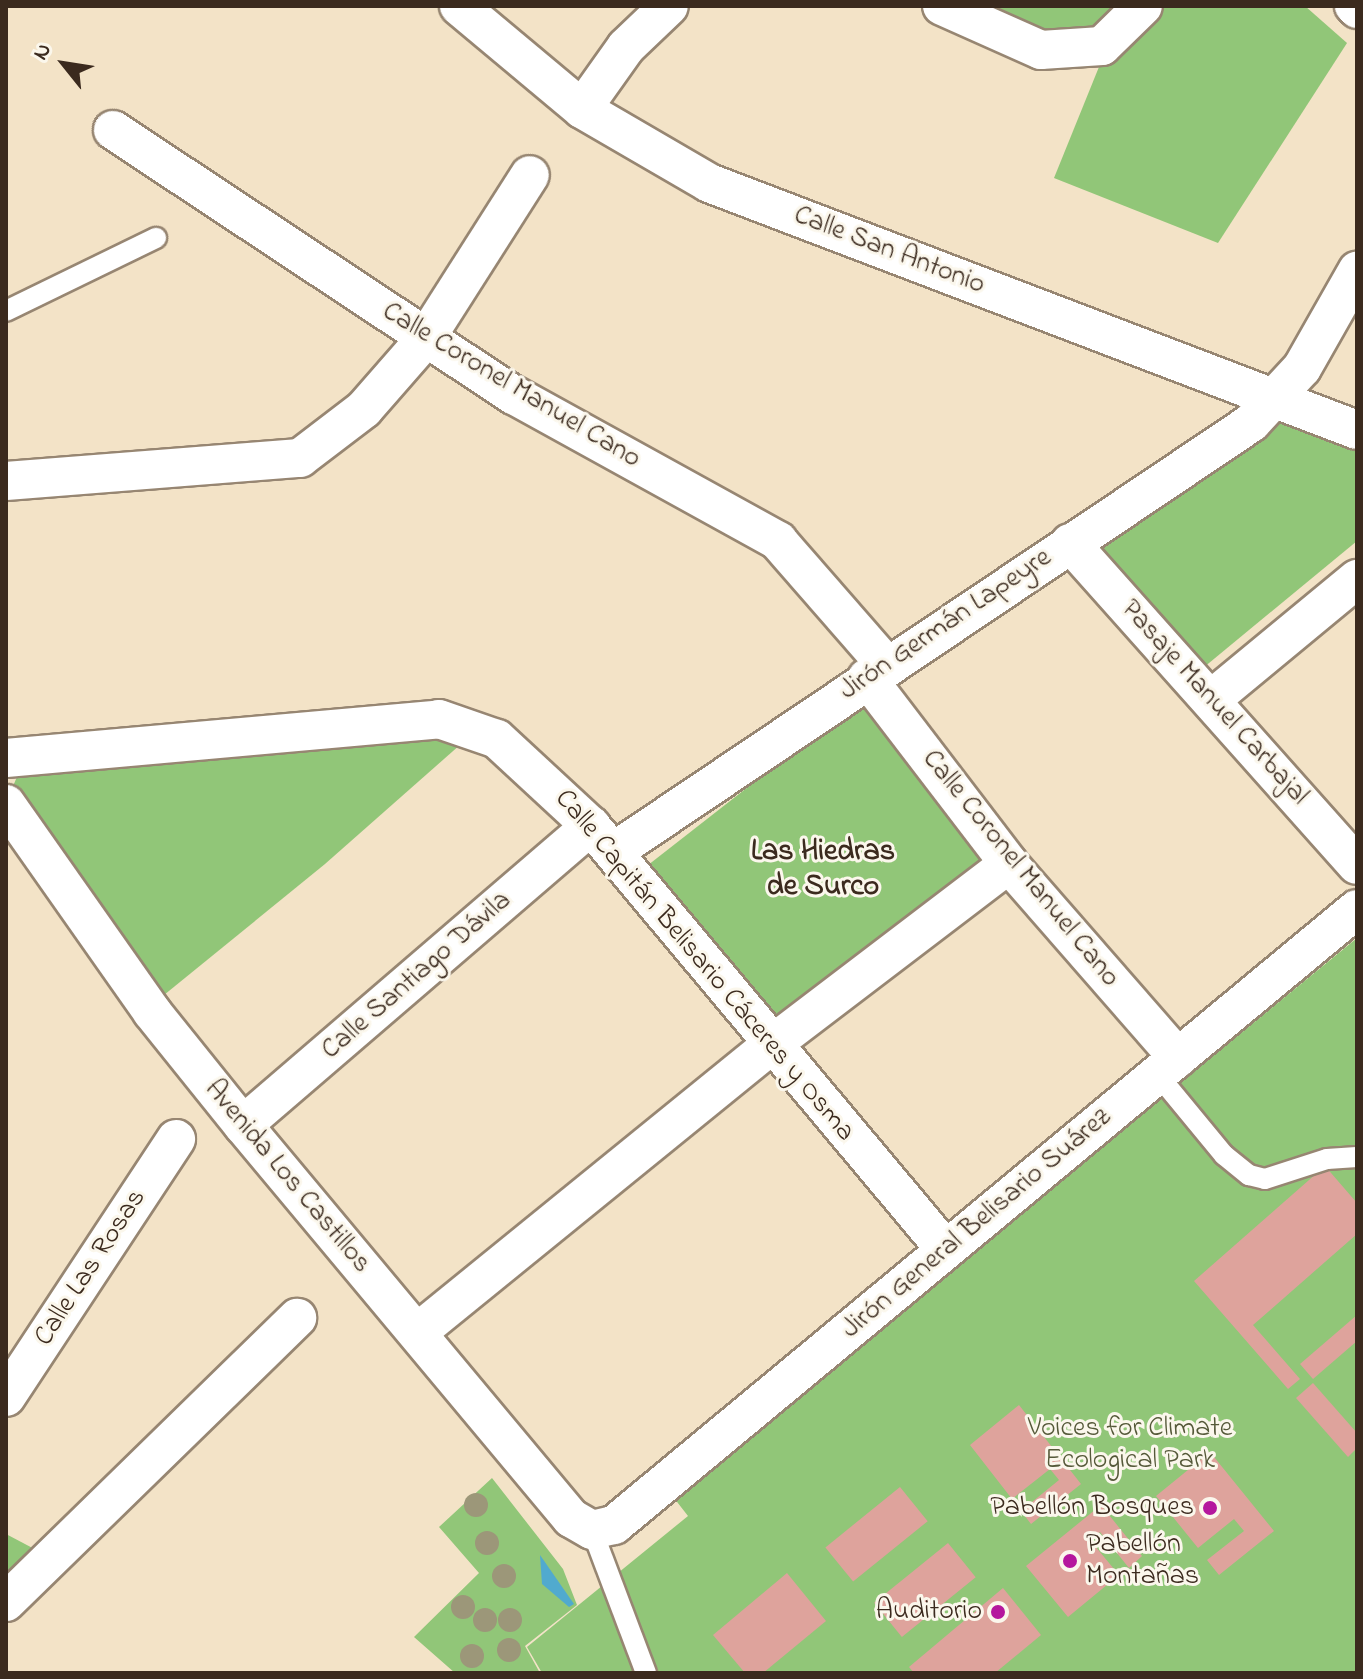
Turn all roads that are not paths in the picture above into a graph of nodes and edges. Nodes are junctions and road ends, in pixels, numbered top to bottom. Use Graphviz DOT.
graph roads {
  1 [pos="459,6"];
  2 [pos="669,6"];
  3 [pos="942,6"];
  4 [pos="1143,6"];
  5 [pos="582,109"];
  6 [pos="113,130"];
  7 [pos="530,175"];
  8 [pos="156,238"];
  9 [pos="1357,271"];
  10 [pos="6,311"];
  11 [pos="426,338"];
  12 [pos="1278,398"];
  13 [pos="1357,430"];
  14 [pos="6,481"];
  15 [pos="1070,543"];
  16 [pos="1357,579"];
  17 [pos="876,671"];
  18 [pos="1213,698"];
  19 [pos="6,758"];
  20 [pos="6,804"];
  21 [pos="602,839"];
  22 [pos="1009,864"];
  23 [pos="1357,865"];
  24 [pos="1357,909"];
  25 [pos="771,1045"];
  26 [pos="1168,1066"];
  27 [pos="243,1125"];
  28 [pos="176,1139"];
  29 [pos="1357,1157"];
  30 [pos="945,1249"];
  31 [pos="297,1318"];
  32 [pos="418,1332"];
  33 [pos="6,1397"];
  34 [pos="592,1530"];
  35 [pos="6,1602"];
  36 [pos="646,1673"];
  1 -- 5 [label="street, Calle San Antonio"];
  2 -- 5 [label="street"];
  3 -- 4 [label="street"];
  5 -- 12 [label="street, Calle San Antonio"];
  6 -- 11 [label="street, Calle Coronel Manuel Cano"];
  7 -- 11 [label="street"];
  8 -- 10 [label="lane"];
  9 -- 12 [label="street, Jirón Germán Lapeyre"];
  11 -- 14 [label="street"];
  11 -- 17 [label="street, Calle Coronel Manuel Cano"];
  12 -- 13 [label="street, Calle San Antonio"];
  12 -- 15 [label="street, Jirón Germán Lapeyre"];
  15 -- 17 [label="street, Jirón Germán Lapeyre"];
  15 -- 18 [label="street, Pasaje Manuel Carbajal"];
  16 -- 18 [label="street"];
  17 -- 21 [label="street, Jirón Germán Lapeyre"];
  17 -- 22 [label="street, Calle Coronel Manuel Cano"];
  18 -- 23 [label="street, Pasaje Manuel Carbajal"];
  19 -- 21 [label="street, Calle Capitán Belisario Cáceres y Osma"];
  20 -- 27 [label="street, Avenida Los Castillos"];
  21 -- 25 [label="street, Calle Capitán Belisario Cáceres y Osma"];
  21 -- 27 [label="street, Calle Santiago Dávila"];
  22 -- 25 [label="street"];
  22 -- 26 [label="street, Calle Coronel Manuel Cano"];
  24 -- 26 [label="street, Jirón General Belisario Suárez"];
  25 -- 30 [label="street, Calle Capitán Belisario Cáceres y Osma"];
  25 -- 32 [label="street"];
  26 -- 29 [label="lane"];
  26 -- 30 [label="street, Jirón General Belisario Suárez"];
  27 -- 32 [label="street, Avenida Los Castillos"];
  28 -- 33 [label="street, Calle Las Rosas"];
  30 -- 34 [label="street, Jirón General Belisario Suárez"];
  31 -- 35 [label="street"];
  32 -- 34 [label="street, Avenida Los Castillos"];
  34 -- 36 [label="lane"];
}
